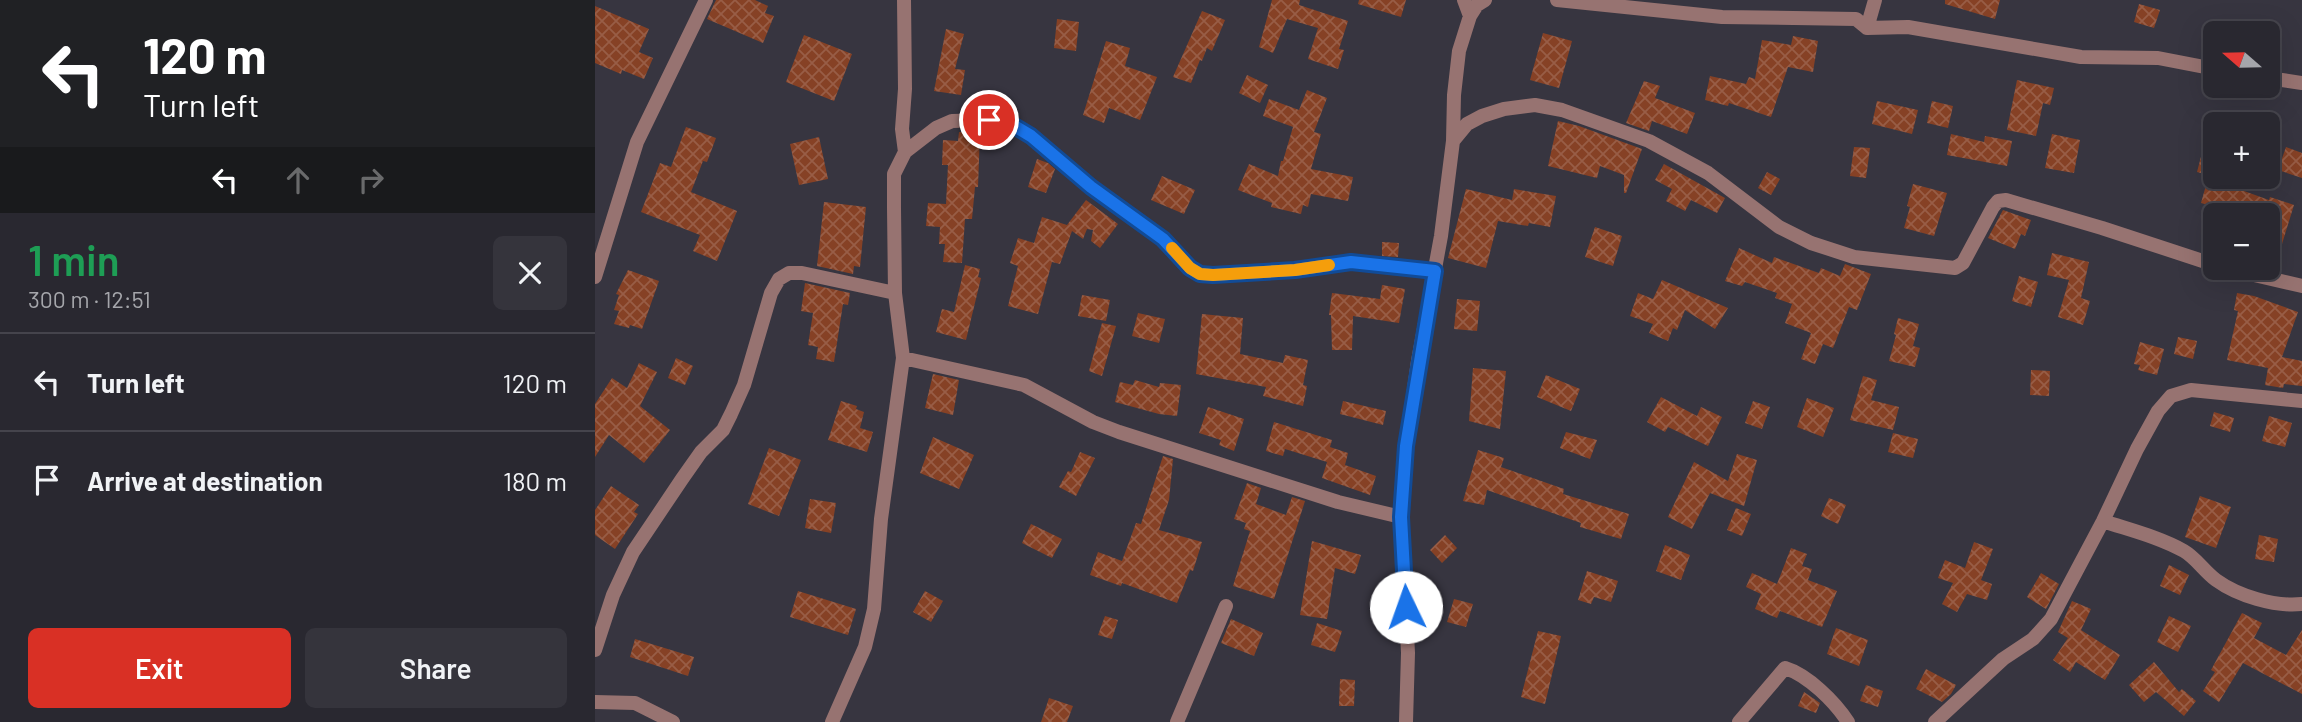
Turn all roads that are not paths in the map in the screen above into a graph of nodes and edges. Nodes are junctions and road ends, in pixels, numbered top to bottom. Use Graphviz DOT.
graph roads {
  1 [pos="706,0"];
  2 [pos="904,0"];
  3 [pos="1464,0"];
  4 [pos="1485,0"];
  5 [pos="1557,0"];
  6 [pos="1875,0"];
  7 [pos="1639,5"];
  8 [pos="1470,16"];
  9 [pos="1867,27"];
  10 [pos="2203,67"];
  11 [pos="2280,80"];
  12 [pos="2302,83"];
  13 [pos="1453,141"];
  14 [pos="905,152"];
  15 [pos="2203,261"];
  16 [pos="1435,271"];
  17 [pos="595,277"];
  18 [pos="2276,280"];
  19 [pos="2302,286"];
  20 [pos="895,293"];
  21 [pos="903,358"];
  22 [pos="2302,401"];
  23 [pos="1401,517"];
  24 [pos="2103,521"];
  25 [pos="2302,604"];
  26 [pos="1226,606"];
  27 [pos="595,650"];
  28 [pos="595,702"];
  29 [pos="673,722"];
  30 [pos="832,722"];
  31 [pos="1177,722"];
  32 [pos="1406,722"];
  33 [pos="1739,722"];
  34 [pos="1848,722"];
  35 [pos="1935,722"];
  1 -- 17 [label="street"];
  2 -- 14 [label="street"];
  3 -- 8 [label="street"];
  4 -- 8 [label="street"];
  5 -- 7 [label="street"];
  6 -- 9 [label="street"];
  7 -- 9 [label="street"];
  8 -- 13 [label="street"];
  9 -- 10 [label="street"];
  11 -- 12 [label="street"];
  13 -- 15 [label="street"];
  13 -- 16 [label="street"];
  14 -- 16 [label="street"];
  14 -- 20 [label="street"];
  16 -- 23 [label="street"];
  18 -- 19 [label="street"];
  20 -- 21 [label="street"];
  20 -- 27 [label="street"];
  21 -- 23 [label="street"];
  21 -- 30 [label="street"];
  22 -- 24 [label="street"];
  23 -- 32 [label="street"];
  24 -- 25 [label="street"];
  24 -- 35 [label="street"];
  26 -- 31 [label="street"];
  28 -- 29 [label="street"];
  33 -- 34 [label="street"];
}
